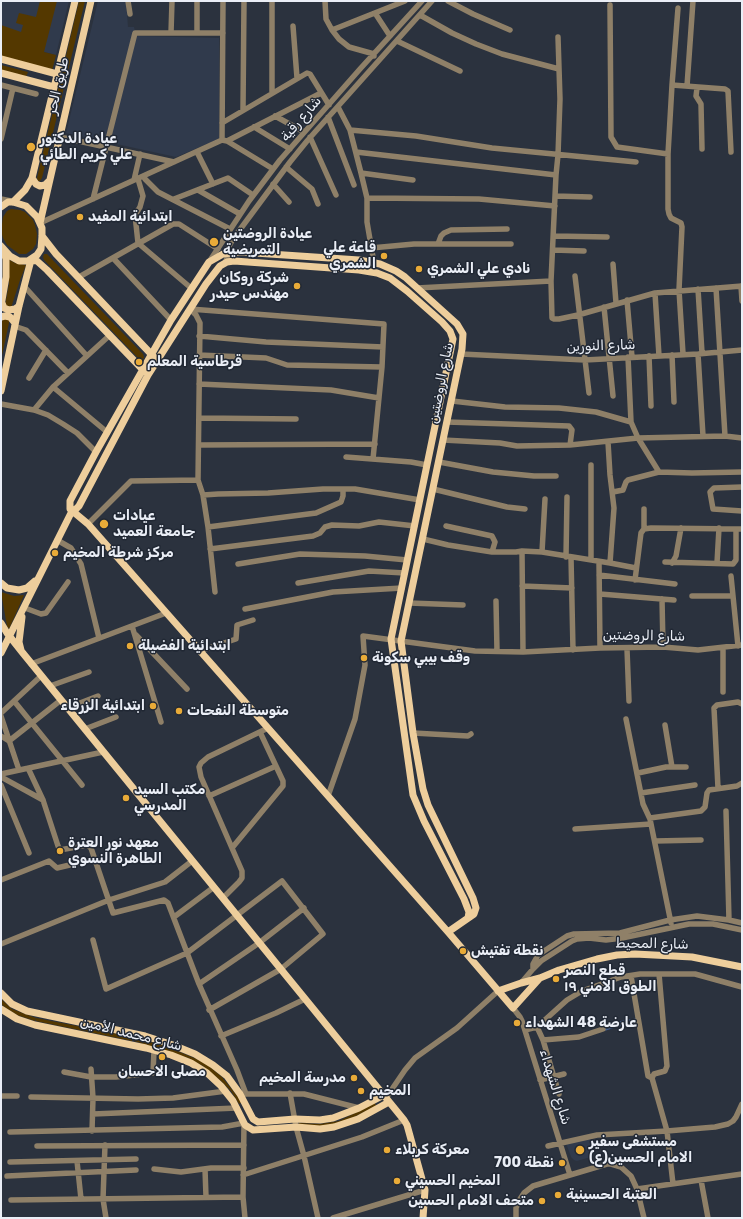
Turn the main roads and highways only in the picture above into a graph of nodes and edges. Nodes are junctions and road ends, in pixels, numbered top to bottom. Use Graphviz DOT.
graph roads {
  1 [pos="75,1"];
  2 [pos="91,1"];
  3 [pos="1,60"];
  4 [pos="27,66"];
  5 [pos="1,74"];
  6 [pos="58,74"];
  7 [pos="24,79"];
  8 [pos="54,87"];
  9 [pos="32,178"];
  10 [pos="48,182"];
  11 [pos="13,202"];
  12 [pos="1,207"];
  13 [pos="40,223"];
  14 [pos="42,236"];
  15 [pos="2,248"];
  16 [pos="231,252"];
  17 [pos="31,260"];
  18 [pos="211,260"];
  19 [pos="234,261"];
  20 [pos="3,262"];
  21 [pos="222,265"];
  22 [pos="47,270"];
  23 [pos="26,277"];
  24 [pos="1,305"];
  25 [pos="19,306"];
  26 [pos="1,318"];
  27 [pos="15,325"];
  28 [pos="151,354"];
  29 [pos="158,360"];
  30 [pos="142,369"];
  31 [pos="148,375"];
  32 [pos="1,390"];
  33 [pos="72,511"];
  34 [pos="41,573"];
  35 [pos="1,583"];
  36 [pos="26,605"];
  37 [pos="1,623"];
  38 [pos="9,636"];
  39 [pos="22,652"];
  40 [pos="1,653"];
  41 [pos="468,918"];
  42 [pos="448,932"];
  43 [pos="742,967"];
  44 [pos="540,978"];
  45 [pos="498,991"];
  46 [pos="1,993"];
  47 [pos="1,1009"];
  48 [pos="386,1099"];
  49 [pos="423,1218"];
  1 -- 6 [label="main road, طريق الحر"];
  2 -- 10 [label="main road, طريق الحر"];
  3 -- 4 [label="main road"];
  4 -- 6 [label="main road"];
  4 -- 7 [label="main road"];
  5 -- 7 [label="main road"];
  6 -- 8 [label="main road, طريق الحر"];
  7 -- 8 [label="main road"];
  8 -- 9 [label="main road, طريق الحر"];
  9 -- 10 [label="main road"];
  9 -- 11 [label="main road, طريق الحر"];
  10 -- 13 [label="main road, طريق الحر"];
  11 -- 12 [label="main road"];
  11 -- 13 [label="main road"];
  13 -- 14 [label="main road"];
  14 -- 17 [label="main road"];
  14 -- 28 [label="main road"];
  15 -- 17 [label="main road"];
  15 -- 20 [label="main road"];
  16 -- 18 [label="main road"];
  16 -- 19 [label="main road"];
  16 -- 41 [label="main road, شارع الروضتين"];
  17 -- 22 [label="main road"];
  17 -- 23 [label="main road"];
  18 -- 21 [label="main road"];
  18 -- 28 [label="main road"];
  19 -- 21 [label="main road, شارع الروضتين"];
  19 -- 41 [label="main road, شارع الروضتين"];
  20 -- 24 [label="main road"];
  21 -- 29 [label="main road"];
  22 -- 23 [label="main road"];
  22 -- 30 [label="main road"];
  23 -- 25 [label="main road"];
  24 -- 25 [label="main road"];
  25 -- 27 [label="main road"];
  26 -- 27 [label="main road"];
  27 -- 32 [label="main road"];
  28 -- 29 [label="main road"];
  28 -- 30 [label="main road"];
  29 -- 31 [label="main road"];
  30 -- 31 [label="main road"];
  30 -- 33 [label="main road"];
  31 -- 33 [label="main road"];
  33 -- 34 [label="main road"];
  33 -- 42 [label="main road"];
  34 -- 35 [label="main road"];
  34 -- 36 [label="main road"];
  36 -- 38 [label="main road"];
  36 -- 39 [label="main road"];
  37 -- 38 [label="main road"];
  38 -- 39 [label="main road"];
  38 -- 40 [label="main road"];
  39 -- 40 [label="main road"];
  39 -- 48 [label="main road"];
  41 -- 42 [label="main road"];
  42 -- 45 [label="main road"];
  43 -- 44 [label="main road, شارع المحيط"];
  44 -- 45 [label="main road, شارع المحيط"];
  44 -- 45 [label="main road, شارع المحيط"];
  46 -- 48 [label="main road, شارع محمد الأمين"];
  47 -- 48 [label="main road, شارع محمد الأمين"];
  48 -- 49 [label="main road"];
}
